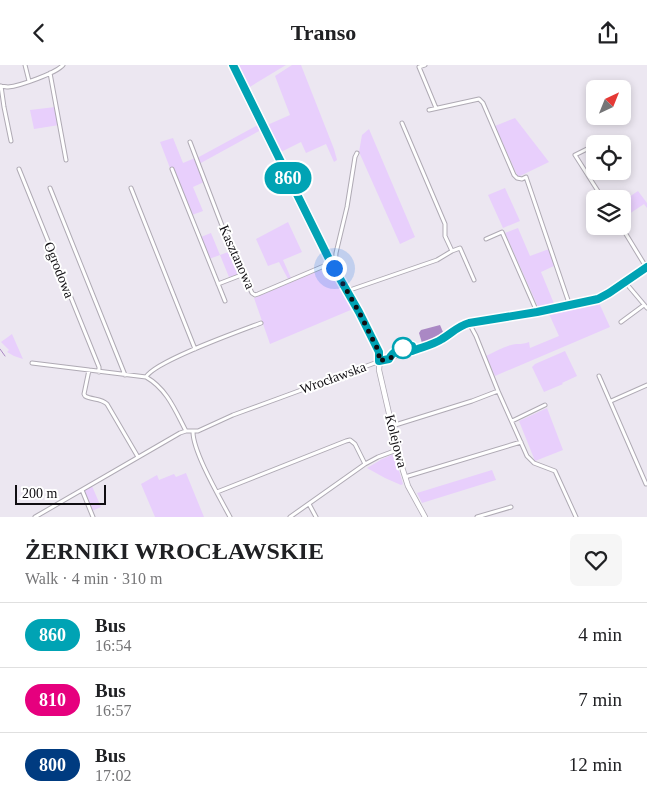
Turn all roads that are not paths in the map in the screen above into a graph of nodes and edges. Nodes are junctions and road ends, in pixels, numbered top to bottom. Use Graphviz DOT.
graph roads {
  1 [pos="25,65"];
  2 [pos="64,65"];
  3 [pos="233,65"];
  4 [pos="424,65"];
  5 [pos="50,73"];
  6 [pos="29,81"];
  7 [pos="1,86"];
  8 [pos="436,109"];
  9 [pos="429,110"];
  10 [pos="402,123"];
  11 [pos="11,141"];
  12 [pos="190,142"];
  13 [pos="586,150"];
  14 [pos="357,153"];
  15 [pos="66,160"];
  16 [pos="19,169"];
  17 [pos="172,169"];
  18 [pos="586,171"];
  19 [pos="50,188"];
  20 [pos="132,188"];
  21 [pos="627,235"];
  22 [pos="486,239"];
  23 [pos="452,251"];
  24 [pos="332,266"];
  25 [pos="647,267"];
  26 [pos="244,274"];
  27 [pos="474,280"];
  28 [pos="625,282"];
  29 [pos="218,285"];
  30 [pos="346,291"];
  31 [pos="225,301"];
  32 [pos="570,306"];
  33 [pos="646,306"];
  34 [pos="537,312"];
  35 [pos="261,323"];
  36 [pos="469,323"];
  37 [pos="621,323"];
  38 [pos="195,349"];
  39 [pos="379,361"];
  40 [pos="32,363"];
  41 [pos="89,370"];
  42 [pos="99,372"];
  43 [pos="125,375"];
  44 [pos="599,376"];
  45 [pos="146,377"];
  46 [pos="647,385"];
  47 [pos="498,391"];
  48 [pos="611,401"];
  49 [pos="545,405"];
  50 [pos="512,421"];
  51 [pos="392,427"];
  52 [pos="186,431"];
  53 [pos="193,432"];
  54 [pos="521,442"];
  55 [pos="397,450"];
  56 [pos="138,457"];
  57 [pos="365,464"];
  58 [pos="405,477"];
  59 [pos="646,484"];
  60 [pos="82,490"];
  61 [pos="217,492"];
  62 [pos="309,504"];
  63 [pos="511,507"];
  64 [pos="36,517"];
  65 [pos="93,517"];
  66 [pos="230,517"];
  67 [pos="290,517"];
  68 [pos="316,517"];
  69 [pos="425,517"];
  70 [pos="478,517"];
  71 [pos="576,517"];
  1 -- 6 [label="street"];
  2 -- 5 [label="street"];
  3 -- 24 [label="street, Kolejowa"];
  4 -- 8 [label="street"];
  5 -- 6 [label="street"];
  5 -- 15 [label="street"];
  6 -- 7 [label="street"];
  7 -- 11 [label="street"];
  8 -- 9 [label="street"];
  8 -- 32 [label="street"];
  10 -- 23 [label="street"];
  12 -- 26 [label="street, Kasztanowa"];
  13 -- 18 [label="street"];
  14 -- 24 [label="street"];
  16 -- 42 [label="street, Ogrodowa"];
  17 -- 29 [label="street"];
  19 -- 43 [label="street"];
  20 -- 38 [label="street"];
  21 -- 25 [label="street"];
  22 -- 34 [label="street"];
  23 -- 27 [label="street"];
  23 -- 30 [label="street"];
  24 -- 26 [label="street, Kasztanowa"];
  24 -- 30 [label="street, Kolejowa"];
  25 -- 28 [label="street, Wrocławska"];
  26 -- 29 [label="street"];
  28 -- 32 [label="street, Wrocławska"];
  28 -- 33 [label="street"];
  29 -- 31 [label="street"];
  30 -- 39 [label="street, Kolejowa"];
  32 -- 34 [label="street, Wrocławska"];
  33 -- 37 [label="street"];
  34 -- 36 [label="street, Wrocławska"];
  35 -- 38 [label="street"];
  36 -- 39 [label="street, Wrocławska"];
  36 -- 47 [label="street"];
  38 -- 45 [label="street"];
  39 -- 51 [label="street, Kolejowa"];
  39 -- 53 [label="street, Wrocławska"];
  40 -- 41 [label="street"];
  41 -- 42 [label="street"];
  41 -- 56 [label="street"];
  42 -- 43 [label="street"];
  43 -- 45 [label="street"];
  44 -- 48 [label="street"];
  45 -- 52 [label="street"];
  46 -- 48 [label="street"];
  47 -- 50 [label="street"];
  47 -- 51 [label="street"];
  48 -- 59 [label="street"];
  49 -- 50 [label="street"];
  50 -- 54 [label="street"];
  51 -- 55 [label="street, Kolejowa"];
  52 -- 53 [label="street"];
  52 -- 56 [label="street"];
  53 -- 61 [label="street"];
  54 -- 58 [label="street"];
  54 -- 71 [label="street"];
  55 -- 57 [label="street"];
  55 -- 58 [label="street, Kolejowa"];
  56 -- 60 [label="street"];
  57 -- 61 [label="street"];
  57 -- 62 [label="street"];
  58 -- 69 [label="street, Kolejowa"];
  60 -- 64 [label="street"];
  60 -- 65 [label="street"];
  61 -- 66 [label="street"];
  62 -- 67 [label="street"];
  62 -- 68 [label="street"];
  63 -- 70 [label="street"];
}
